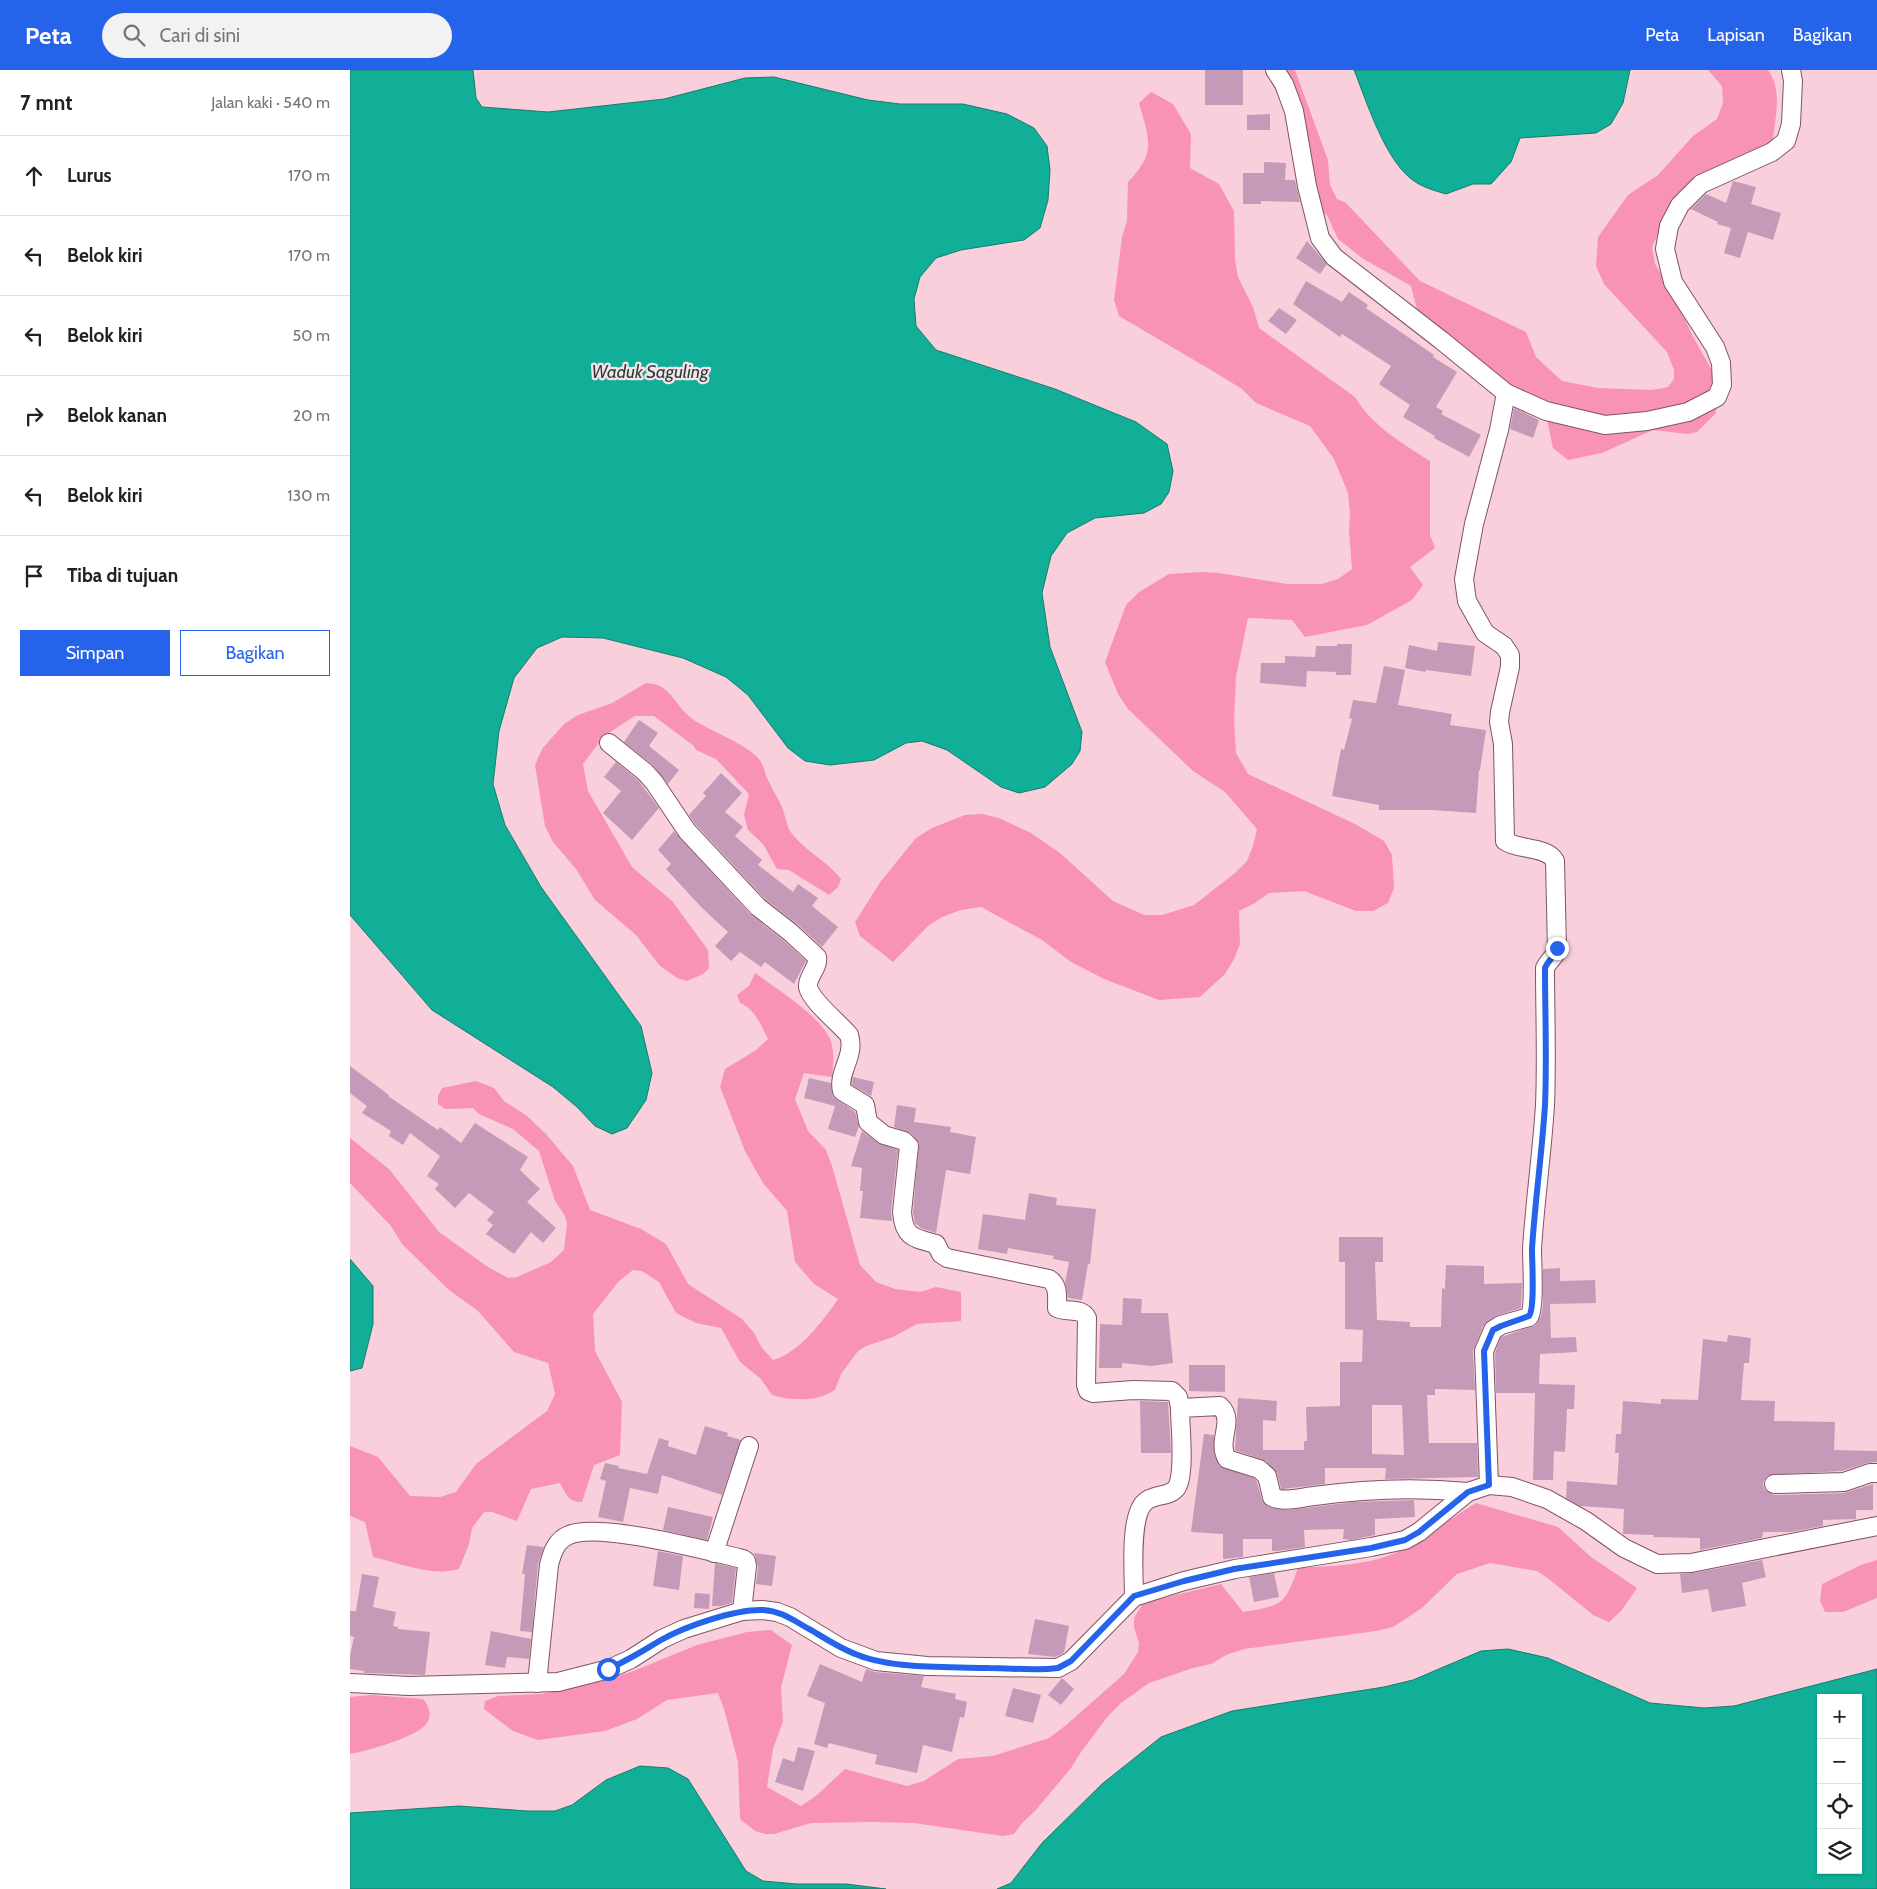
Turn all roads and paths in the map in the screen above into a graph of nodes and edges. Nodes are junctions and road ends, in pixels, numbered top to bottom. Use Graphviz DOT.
graph roads {
  1 [pos="1275,70"];
  2 [pos="1791,70"];
  3 [pos="1506,393"];
  4 [pos="608,743"];
  5 [pos="1180,1408"];
  6 [pos="749,1446"];
  7 [pos="1877,1473"];
  8 [pos="1774,1484"];
  9 [pos="1489,1485"];
  10 [pos="1468,1492"];
  11 [pos="1877,1526"];
  12 [pos="714,1553"];
  13 [pos="1134,1596"];
  14 [pos="742,1611"];
  15 [pos="350,1683"];
  16 [pos="537,1683"];
  1 -- 3 [label="street"];
  2 -- 3 [label="street"];
  3 -- 9 [label="street"];
  4 -- 5 [label="street"];
  5 -- 10 [label="street"];
  5 -- 13 [label="street"];
  6 -- 12 [label="street"];
  7 -- 8 [label="street"];
  9 -- 10 [label="street"];
  9 -- 11 [label="street"];
  10 -- 13 [label="street"];
  12 -- 14 [label="street"];
  12 -- 16 [label="street"];
  13 -- 14 [label="street"];
  14 -- 16 [label="street"];
  15 -- 16 [label="street"];
}
